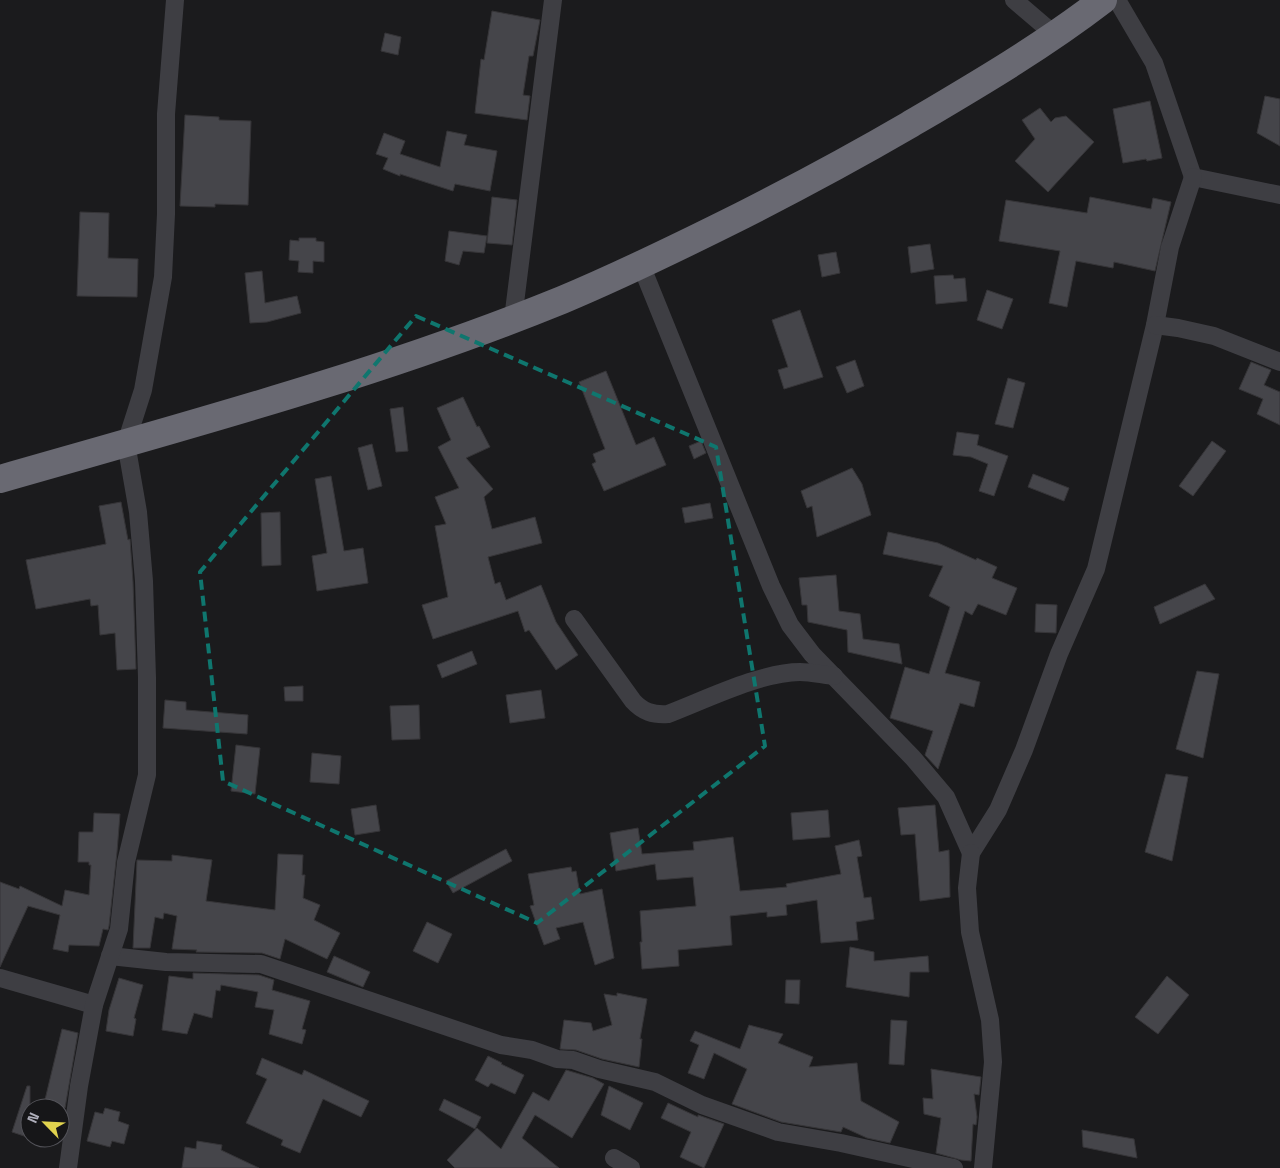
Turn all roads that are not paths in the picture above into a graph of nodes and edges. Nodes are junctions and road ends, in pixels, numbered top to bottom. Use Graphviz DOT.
graph roads {
  1 [pos="175,0"];
  2 [pos="552,0"];
  3 [pos="1014,0"];
  4 [pos="1103,0"];
  5 [pos="1118,0"];
  6 [pos="1055,35"];
  7 [pos="1193,177"];
  8 [pos="1280,195"];
  9 [pos="641,265"];
  10 [pos="513,319"];
  11 [pos="1155,325"];
  12 [pos="1280,362"];
  13 [pos="126,443"];
  14 [pos="0,479"];
  15 [pos="574,619"];
  16 [pos="834,676"];
  17 [pos="971,854"];
  18 [pos="110,956"];
  19 [pos="0,978"];
  20 [pos="94,1005"];
  21 [pos="614,1158"];
  22 [pos="68,1168"];
  23 [pos="631,1168"];
  24 [pos="954,1168"];
  25 [pos="983,1168"];
  1 -- 13 [label="street"];
  2 -- 10 [label="street"];
  3 -- 6 [label="street"];
  4 -- 6 [label="highway"];
  5 -- 7 [label="street"];
  6 -- 9 [label="highway"];
  7 -- 8 [label="street"];
  7 -- 11 [label="street"];
  9 -- 10 [label="highway"];
  9 -- 16 [label="street"];
  10 -- 13 [label="highway"];
  11 -- 12 [label="street"];
  11 -- 17 [label="street"];
  13 -- 14 [label="highway"];
  13 -- 18 [label="street"];
  15 -- 16 [label="street"];
  16 -- 17 [label="street"];
  17 -- 25 [label="street"];
  18 -- 20 [label="street"];
  18 -- 24 [label="street"];
  19 -- 20 [label="street"];
  20 -- 22 [label="street"];
  21 -- 23 [label="street"];
}
